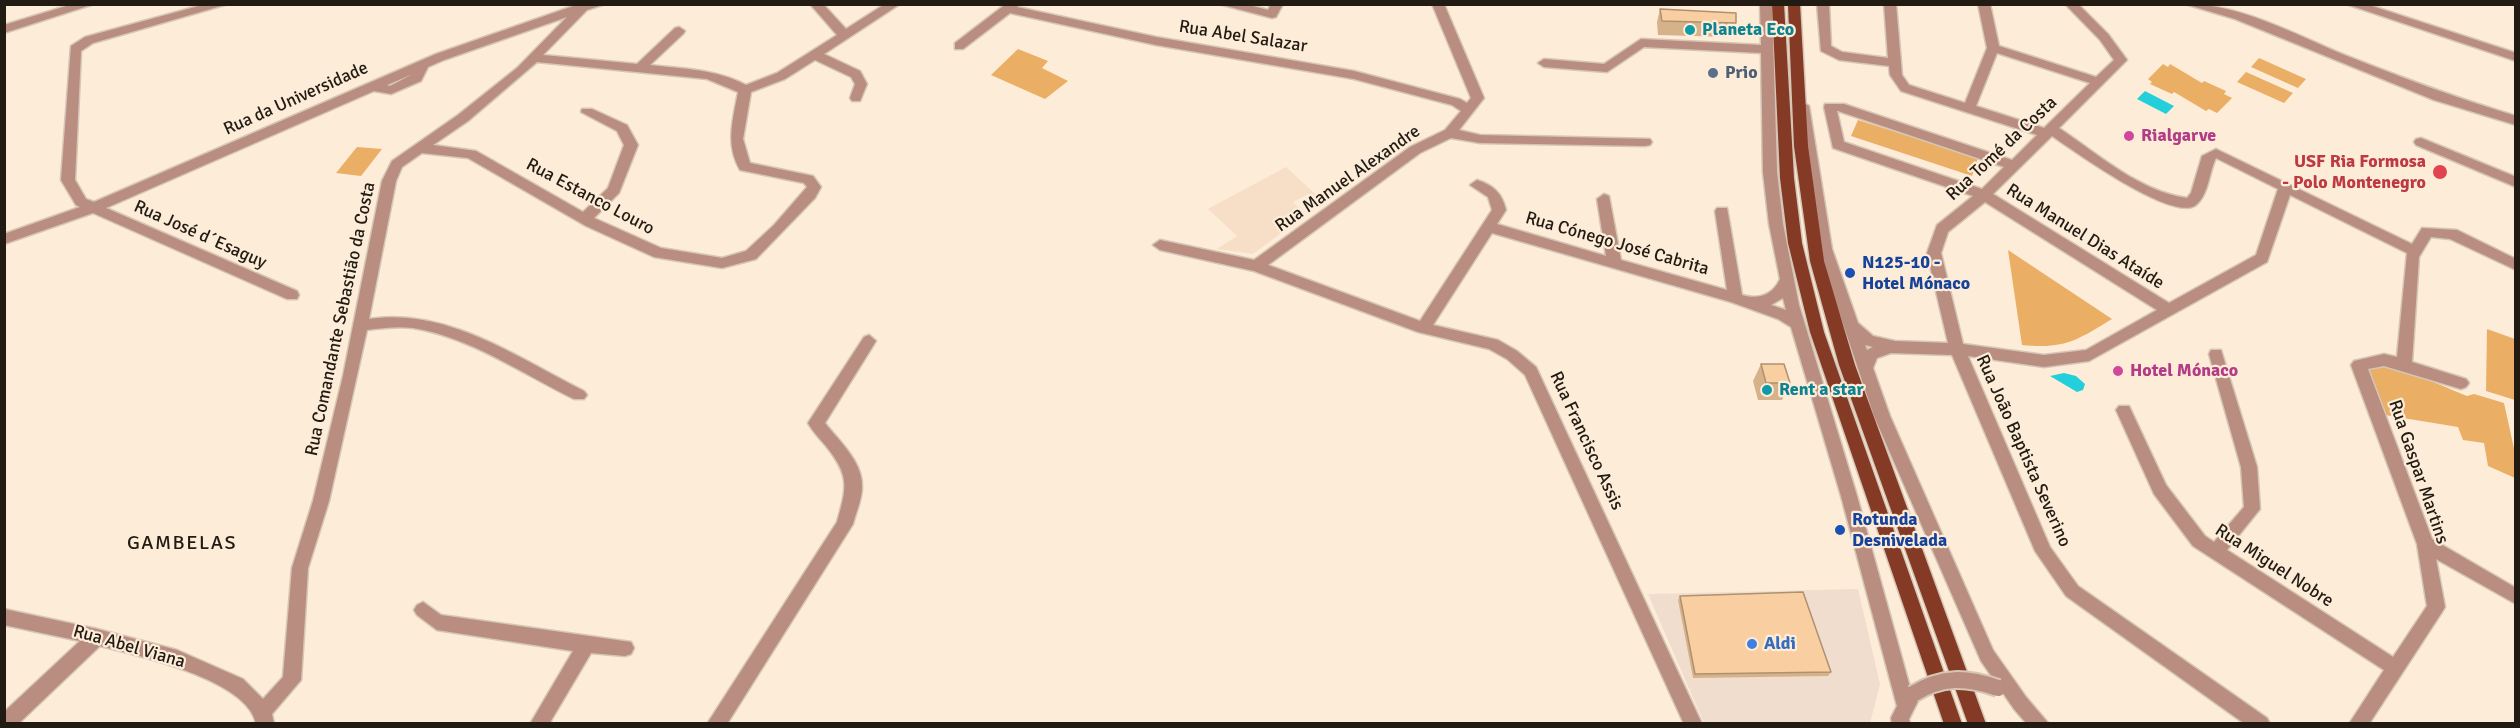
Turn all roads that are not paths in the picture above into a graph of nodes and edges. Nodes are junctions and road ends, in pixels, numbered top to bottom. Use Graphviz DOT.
graph roads {
  1 [pos="88,4"];
  2 [pos="222,4"];
  3 [pos="599,4"];
  4 [pos="816,4"];
  5 [pos="894,4"];
  6 [pos="1225,4"];
  7 [pos="1277,4"];
  8 [pos="1438,4"];
  9 [pos="1766,4"];
  10 [pos="1778,4"];
  11 [pos="1794,4"];
  12 [pos="1823,4"];
  13 [pos="1890,4"];
  14 [pos="1984,4"];
  15 [pos="2071,4"];
  16 [pos="2191,4"];
  17 [pos="2352,4"];
  18 [pos="2371,4"];
  19 [pos="583,7"];
  20 [pos="1011,7"];
  21 [pos="4,29"];
  22 [pos="679,31"];
  23 [pos="511,33"];
  24 [pos="845,36"];
  25 [pos="959,46"];
  26 [pos="534,47"];
  27 [pos="1993,48"];
  28 [pos="1767,49"];
  29 [pos="2516,51"];
  30 [pos="815,55"];
  31 [pos="2516,57"];
  32 [pos="1544,63"];
  33 [pos="1895,63"];
  34 [pos="639,69"];
  35 [pos="1798,76"];
  36 [pos="2099,82"];
  37 [pos="745,90"];
  38 [pos="856,98"];
  39 [pos="1969,108"];
  40 [pos="1468,110"];
  41 [pos="587,112"];
  42 [pos="2516,121"];
  43 [pos="2048,131"];
  44 [pos="1450,133"];
  45 [pos="1645,142"];
  46 [pos="2421,142"];
  47 [pos="418,148"];
  48 [pos="2013,165"];
  49 [pos="2516,182"];
  50 [pos="1477,184"];
  51 [pos="2285,188"];
  52 [pos="1984,195"];
  53 [pos="1604,199"];
  54 [pos="93,208"];
  55 [pos="1722,211"];
  56 [pos="585,219"];
  57 [pos="1489,227"];
  58 [pos="26,230"];
  59 [pos="4,233"];
  60 [pos="4,239"];
  61 [pos="1160,245"];
  62 [pos="2415,251"];
  63 [pos="1615,265"];
  64 [pos="2516,265"];
  65 [pos="1256,266"];
  66 [pos="1787,279"];
  67 [pos="292,295"];
  68 [pos="1735,298"];
  69 [pos="2168,310"];
  70 [pos="1798,324"];
  71 [pos="360,326"];
  72 [pos="1851,326"];
  73 [pos="1423,328"];
  74 [pos="869,341"];
  75 [pos="1903,347"];
  76 [pos="1957,350"];
  77 [pos="2216,354"];
  78 [pos="2404,365"];
  79 [pos="1865,370"];
  80 [pos="2461,383"];
  81 [pos="579,394"];
  82 [pos="2124,410"];
  83 [pos="2425,544"];
  84 [pos="2216,552"];
  85 [pos="2516,597"];
  86 [pos="423,610"];
  87 [pos="4,617"];
  88 [pos="97,637"];
  89 [pos="586,645"];
  90 [pos="625,648"];
  91 [pos="2395,668"];
  92 [pos="2020,703"];
  93 [pos="1902,713"];
  94 [pos="264,717"];
  95 [pos="4,723"];
  96 [pos="539,723"];
  97 [pos="716,723"];
  98 [pos="1693,723"];
  99 [pos="1953,723"];
  100 [pos="1977,723"];
  101 [pos="2040,723"];
  102 [pos="2261,723"];
  103 [pos="2358,723"];
  1 -- 21 [label="street"];
  2 -- 54 [label="street"];
  3 -- 19 [label="street, Rua da Universidade"];
  4 -- 24 [label="street"];
  5 -- 24 [label="street"];
  6 -- 7 [label="street"];
  8 -- 40 [label="street"];
  9 -- 28 [label="street"];
  10 -- 99 [label="main road"];
  11 -- 35 [label="main road"];
  12 -- 33 [label="street"];
  13 -- 33 [label="street"];
  14 -- 27 [label="street"];
  15 -- 36 [label="street, Rua Tomé da Costa"];
  16 -- 42 [label="street"];
  17 -- 31 [label="street"];
  18 -- 29 [label="street"];
  19 -- 23 [label="street, Rua da Universidade"];
  19 -- 26 [label="street, Rua Comandante Sebastião da Costa"];
  20 -- 25 [label="street"];
  20 -- 40 [label="street, Rua Abel Salazar"];
  22 -- 34 [label="street"];
  23 -- 26 [label="street"];
  23 -- 54 [label="street, Rua da Universidade"];
  24 -- 30 [label="street"];
  26 -- 34 [label="street"];
  26 -- 47 [label="street, Rua Comandante Sebastião da Costa"];
  27 -- 36 [label="street"];
  27 -- 39 [label="street"];
  28 -- 32 [label="street"];
  28 -- 66 [label="street"];
  30 -- 37 [label="street"];
  30 -- 38 [label="street"];
  33 -- 39 [label="street"];
  34 -- 37 [label="street"];
  35 -- 72 [label="street"];
  35 -- 100 [label="main road"];
  36 -- 43 [label="street, Rua Tomé da Costa"];
  37 -- 56 [label="street, Rua Estanco Louro"];
  39 -- 43 [label="street"];
  40 -- 44 [label="street"];
  41 -- 56 [label="street"];
  43 -- 48 [label="street, Rua Tomé da Costa"];
  43 -- 51 [label="street"];
  44 -- 45 [label="street, Rua Manuel Alexandre"];
  44 -- 65 [label="street, Rua Manuel Alexandre"];
  46 -- 49 [label="street"];
  47 -- 56 [label="street, Rua Estanco Louro"];
  47 -- 71 [label="street, Rua Comandante Sebastião da Costa"];
  48 -- 52 [label="street, Rua Tomé da Costa"];
  48 -- 52 [label="street, Rua Manuel Dias Ataíde"];
  50 -- 57 [label="street"];
  51 -- 62 [label="street"];
  51 -- 69 [label="street, Rua João Baptista Severino"];
  52 -- 69 [label="street, Rua Manuel Dias Ataíde"];
  52 -- 76 [label="street, Rua Tomé da Costa"];
  53 -- 63 [label="street"];
  54 -- 58 [label="street, Rua da Universidade"];
  54 -- 67 [label="street, Rua José d´Esaguy"];
  55 -- 68 [label="street"];
  57 -- 63 [label="street, Rua Cónego José Cabrita"];
  57 -- 73 [label="street"];
  58 -- 59 [label="street, Rua da Universidade"];
  58 -- 60 [label="street, Rua da Universidade"];
  61 -- 65 [label="street, Rua Francisco Assis"];
  62 -- 64 [label="street"];
  62 -- 78 [label="street"];
  63 -- 68 [label="street, Rua Cónego José Cabrita"];
  65 -- 73 [label="street, Rua Francisco Assis"];
  66 -- 68 [label="street"];
  66 -- 70 [label="street"];
  68 -- 70 [label="street"];
  69 -- 76 [label="street, Rua João Baptista Severino"];
  70 -- 93 [label="street"];
  71 -- 81 [label="street"];
  71 -- 94 [label="street, Rua Comandante Sebastião da Costa"];
  72 -- 75 [label="street"];
  72 -- 79 [label="street"];
  73 -- 98 [label="street, Rua Francisco Assis"];
  74 -- 97 [label="street"];
  75 -- 76 [label="street"];
  75 -- 79 [label="street"];
  76 -- 102 [label="street, Rua João Baptista Severino"];
  77 -- 84 [label="street"];
  78 -- 80 [label="street, Rua Gaspar Martins"];
  78 -- 83 [label="street, Rua Gaspar Martins"];
  79 -- 92 [label="street"];
  82 -- 84 [label="street, Rua Miguel Nobre"];
  83 -- 85 [label="street"];
  83 -- 91 [label="street, Rua Gaspar Martins"];
  84 -- 91 [label="street, Rua Miguel Nobre"];
  86 -- 89 [label="street"];
  87 -- 88 [label="street, Rua Abel Viana"];
  88 -- 94 [label="street, Rua Abel Viana"];
  88 -- 95 [label="street"];
  89 -- 90 [label="street"];
  89 -- 96 [label="street"];
  91 -- 103 [label="street, Rua Gaspar Martins"];
  92 -- 93 [label="street, bridge"];
  92 -- 101 [label="street"];
}
